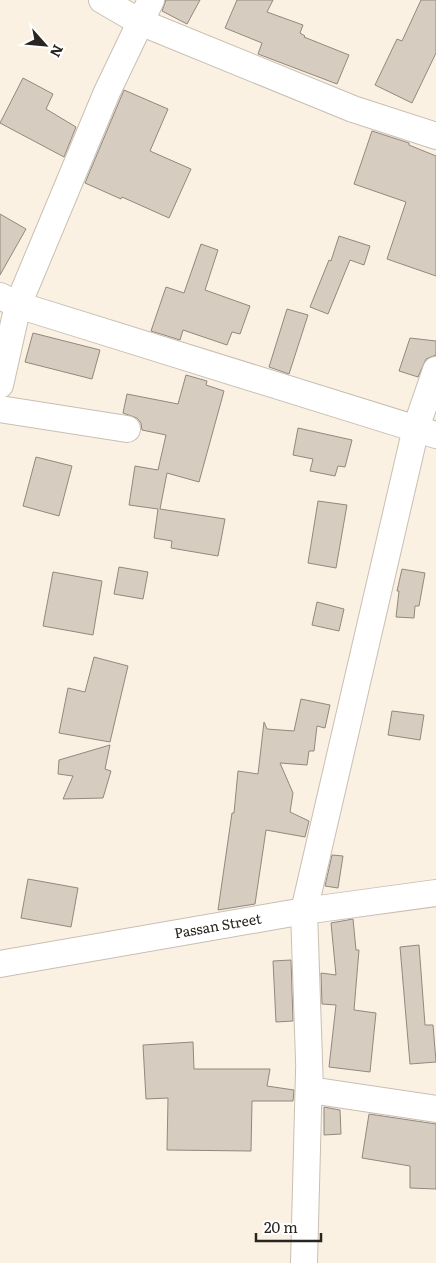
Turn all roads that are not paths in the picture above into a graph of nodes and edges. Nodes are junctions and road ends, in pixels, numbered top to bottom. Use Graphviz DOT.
graph roads {
  1 [pos="102,0"];
  2 [pos="145,11"];
  3 [pos="436,136"];
  4 [pos="9,301"];
  5 [pos="436,370"];
  6 [pos="0,385"];
  7 [pos="0,409"];
  8 [pos="127,429"];
  9 [pos="426,432"];
  10 [pos="436,893"];
  11 [pos="304,916"];
  12 [pos="0,964"];
  13 [pos="436,1109"];
  14 [pos="306,1263"];
  1 -- 2 [label="street"];
  2 -- 3 [label="street"];
  2 -- 4 [label="street"];
  4 -- 6 [label="street"];
  4 -- 9 [label="street"];
  5 -- 9 [label="street"];
  7 -- 8 [label="street"];
  9 -- 11 [label="street"];
  10 -- 11 [label="street, Passan Street"];
  11 -- 12 [label="street, Passan Street"];
  11 -- 13 [label="street"];
  11 -- 14 [label="street"];
}
